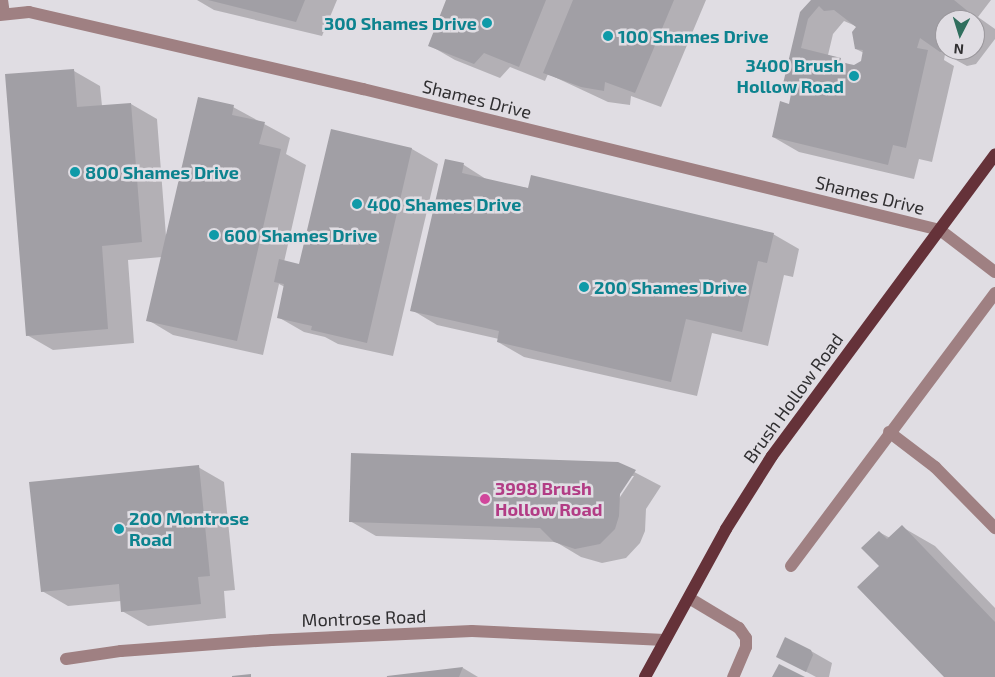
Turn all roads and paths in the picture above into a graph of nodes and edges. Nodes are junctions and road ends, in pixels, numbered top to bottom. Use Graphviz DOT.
graph roads {
  1 [pos="2,0"];
  2 [pos="2,15"];
  3 [pos="995,155"];
  4 [pos="940,230"];
  5 [pos="995,272"];
  6 [pos="995,293"];
  7 [pos="889,432"];
  8 [pos="995,528"];
  9 [pos="791,566"];
  10 [pos="689,598"];
  11 [pos="665,640"];
  12 [pos="66,659"];
  13 [pos="645,677"];
  14 [pos="733,677"];
  1 -- 2 [label="street, Shames Drive"];
  2 -- 4 [label="street, Shames Drive"];
  3 -- 4 [label="main road, Brush Hollow Road"];
  4 -- 5 [label="street"];
  4 -- 10 [label="main road, Brush Hollow Road"];
  6 -- 7 [label="street"];
  7 -- 8 [label="street"];
  7 -- 9 [label="street"];
  10 -- 11 [label="main road, Brush Hollow Road"];
  10 -- 14 [label="street"];
  11 -- 12 [label="street, Montrose Road"];
  11 -- 13 [label="main road, Brush Hollow Road"];
}
